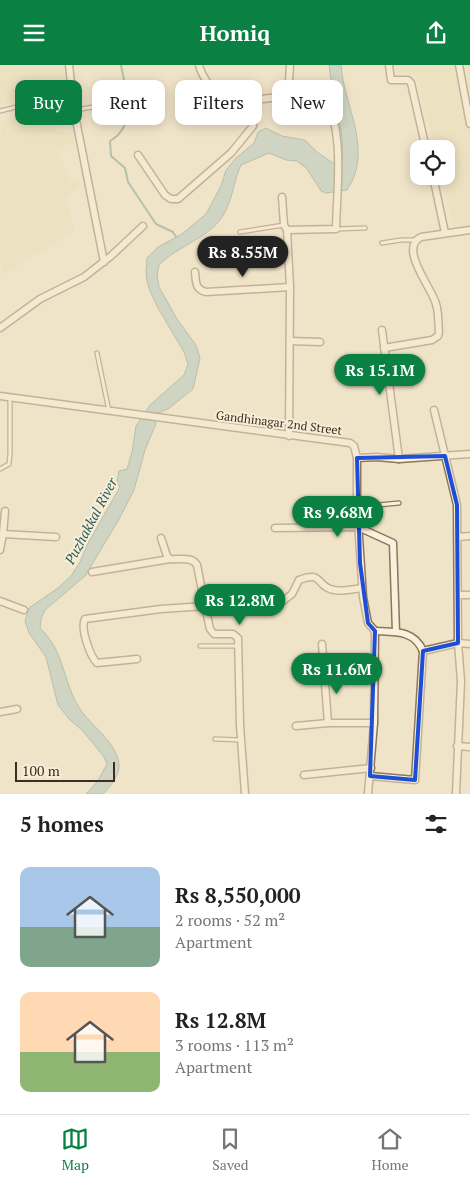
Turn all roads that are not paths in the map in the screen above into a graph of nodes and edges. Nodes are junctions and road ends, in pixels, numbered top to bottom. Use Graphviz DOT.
graph roads {
  1 [pos="69,65"];
  2 [pos="199,65"];
  3 [pos="290,65"];
  4 [pos="389,65"];
  5 [pos="459,65"];
  6 [pos="70,80"];
  7 [pos="205,80"];
  8 [pos="289,80"];
  9 [pos="15,107"];
  10 [pos="0,111"];
  11 [pos="470,124"];
  12 [pos="77,125"];
  13 [pos="253,125"];
  14 [pos="335,125"];
  15 [pos="424,140"];
  16 [pos="138,155"];
  17 [pos="435,185"];
  18 [pos="282,197"];
  19 [pos="143,226"];
  20 [pos="285,228"];
  21 [pos="365,228"];
  22 [pos="336,229"];
  23 [pos="470,230"];
  24 [pos="240,232"];
  25 [pos="445,233"];
  26 [pos="415,240"];
  27 [pos="382,243"];
  28 [pos="104,262"];
  29 [pos="195,272"];
  30 [pos="290,287"];
  31 [pos="0,328"];
  32 [pos="382,330"];
  33 [pos="290,341"];
  34 [pos="320,342"];
  35 [pos="384,347"];
  36 [pos="96,353"];
  37 [pos="0,396"];
  38 [pos="10,397"];
  39 [pos="434,410"];
  40 [pos="109,411"];
  41 [pos="288,436"];
  42 [pos="470,454"];
  43 [pos="445,456"];
  44 [pos="357,458"];
  45 [pos="399,459"];
  46 [pos="0,469"];
  47 [pos="399,503"];
  48 [pos="357,507"];
  49 [pos="5,511"];
  50 [pos="358,527"];
  51 [pos="275,528"];
  52 [pos="3,534"];
  53 [pos="470,536"];
  54 [pos="56,537"];
  55 [pos="458,537"];
  56 [pos="161,538"];
  57 [pos="0,550"];
  58 [pos="170,559"];
  59 [pos="92,572"];
  60 [pos="362,587"];
  61 [pos="458,595"];
  62 [pos="470,595"];
  63 [pos="0,601"];
  64 [pos="283,601"];
  65 [pos="205,606"];
  66 [pos="24,610"];
  67 [pos="375,631"];
  68 [pos="396,632"];
  69 [pos="458,643"];
  70 [pos="322,644"];
  71 [pos="470,644"];
  72 [pos="240,645"];
  73 [pos="200,646"];
  74 [pos="423,651"];
  75 [pos="137,659"];
  76 [pos="17,709"];
  77 [pos="0,712"];
  78 [pos="328,723"];
  79 [pos="374,723"];
  80 [pos="296,727"];
  81 [pos="216,739"];
  82 [pos="241,740"];
  83 [pos="457,746"];
  84 [pos="470,747"];
  85 [pos="370,768"];
  86 [pos="304,775"];
  87 [pos="370,776"];
  88 [pos="245,794"];
  89 [pos="368,794"];
  90 [pos="456,794"];
  1 -- 6 [label="street"];
  2 -- 7 [label="street"];
  3 -- 8 [label="street"];
  4 -- 15 [label="street"];
  5 -- 11 [label="street"];
  9 -- 10 [label="lane"];
  12 -- 28 [label="street"];
  13 -- 16 [label="street"];
  14 -- 22 [label="street"];
  17 -- 25 [label="street"];
  18 -- 20 [label="street"];
  19 -- 28 [label="street"];
  20 -- 22 [label="street"];
  20 -- 24 [label="lane"];
  20 -- 30 [label="street"];
  21 -- 22 [label="lane"];
  23 -- 25 [label="street"];
  25 -- 26 [label="street"];
  26 -- 27 [label="lane"];
  26 -- 35 [label="street"];
  28 -- 31 [label="street"];
  29 -- 30 [label="street"];
  30 -- 33 [label="street"];
  32 -- 35 [label="street"];
  33 -- 34 [label="street"];
  33 -- 41 [label="street"];
  35 -- 45 [label="street"];
  36 -- 40 [label="lane"];
  37 -- 38 [label="street, Gandhinagar 2nd Street"];
  38 -- 40 [label="street, Gandhinagar 2nd Street"];
  38 -- 46 [label="lane"];
  39 -- 43 [label="street"];
  40 -- 41 [label="street, Gandhinagar 2nd Street"];
  41 -- 44 [label="street, Gandhinagar 2nd Street"];
  42 -- 43 [label="street"];
  43 -- 45 [label="street"];
  43 -- 55 [label="street"];
  44 -- 45 [label="street"];
  44 -- 48 [label="street"];
  47 -- 48 [label="lane"];
  48 -- 50 [label="street"];
  49 -- 52 [label="street"];
  50 -- 51 [label="street"];
  50 -- 60 [label="street"];
  50 -- 68 [label="street"];
  52 -- 54 [label="street"];
  52 -- 57 [label="street"];
  53 -- 55 [label="street"];
  55 -- 61 [label="street"];
  56 -- 58 [label="street"];
  58 -- 59 [label="street"];
  58 -- 65 [label="street"];
  60 -- 64 [label="street"];
  60 -- 67 [label="street"];
  61 -- 62 [label="street"];
  61 -- 69 [label="street"];
  63 -- 66 [label="street"];
  65 -- 72 [label="street"];
  65 -- 75 [label="street"];
  67 -- 68 [label="street"];
  67 -- 79 [label="street"];
  68 -- 74 [label="street"];
  69 -- 71 [label="street"];
  69 -- 74 [label="street"];
  69 -- 83 [label="street"];
  70 -- 78 [label="street"];
  72 -- 73 [label="lane"];
  72 -- 82 [label="street"];
  74 -- 87 [label="street"];
  76 -- 77 [label="street"];
  78 -- 79 [label="street"];
  78 -- 80 [label="street"];
  79 -- 85 [label="street"];
  81 -- 82 [label="lane"];
  82 -- 88 [label="street"];
  83 -- 84 [label="street"];
  83 -- 90 [label="street"];
  85 -- 86 [label="street"];
  85 -- 87 [label="street"];
  87 -- 89 [label="street"];
}
